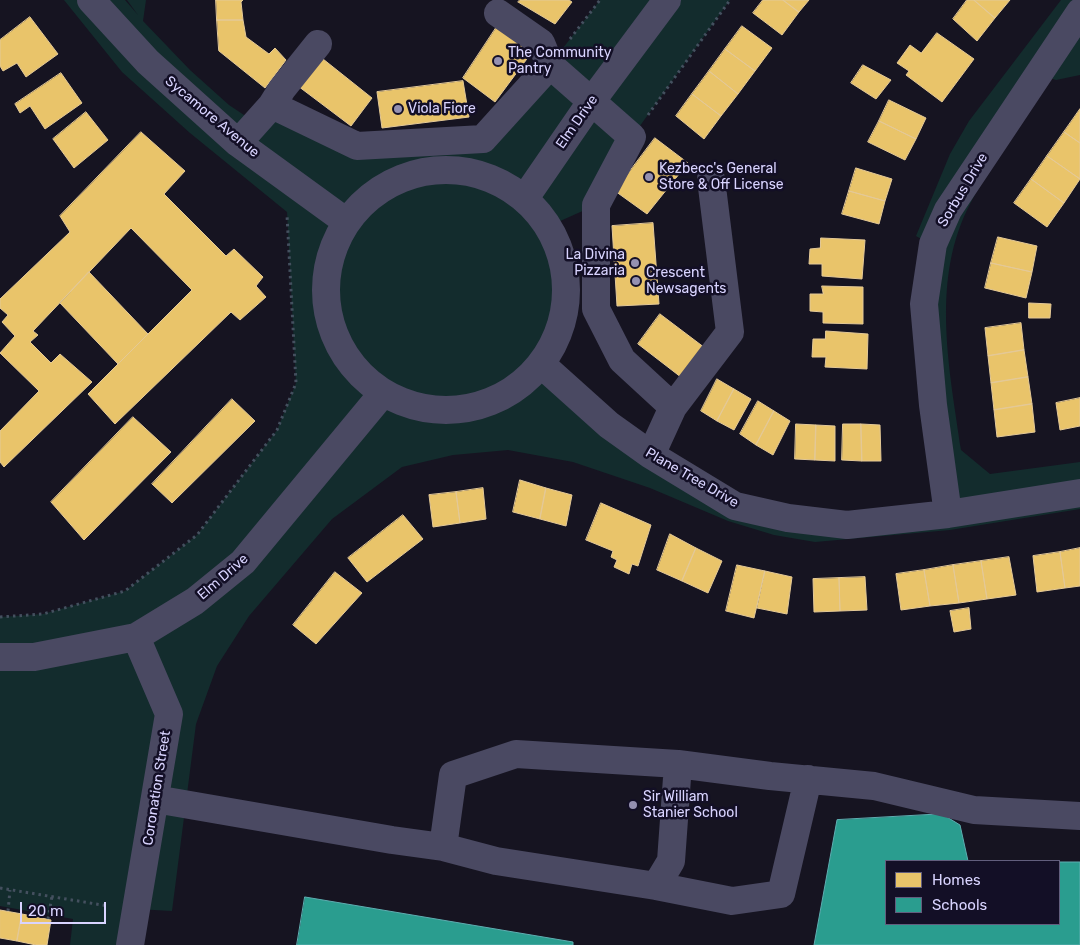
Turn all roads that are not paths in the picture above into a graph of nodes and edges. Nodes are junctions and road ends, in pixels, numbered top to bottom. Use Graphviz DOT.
graph roads {
  1 [pos="667,0"];
  2 [pos="94,1"];
  3 [pos="498,13"];
  4 [pos="1076,27"];
  5 [pos="318,44"];
  6 [pos="550,65"];
  7 [pos="590,102"];
  8 [pos="272,105"];
  9 [pos="238,143"];
  10 [pos="711,178"];
  11 [pos="525,198"];
  12 [pos="344,220"];
  13 [pos="541,364"];
  14 [pos="383,393"];
  15 [pos="673,407"];
  16 [pos="651,455"];
  17 [pos="1080,493"];
  18 [pos="948,514"];
  19 [pos="136,636"];
  20 [pos="0,657"];
  21 [pos="678,764"];
  22 [pos="808,779"];
  23 [pos="155,799"];
  24 [pos="1080,816"];
  25 [pos="443,847"];
  26 [pos="656,886"];
  27 [pos="130,945"];
  1 -- 7 [label="street, Elm Drive"];
  2 -- 9 [label="street, Sycamore Avenue"];
  3 -- 6 [label="street"];
  4 -- 18 [label="street, Sorbus Drive"];
  5 -- 8 [label="street"];
  6 -- 7 [label="street"];
  6 -- 8 [label="street"];
  7 -- 11 [label="street, Elm Drive"];
  7 -- 15 [label="street"];
  8 -- 9 [label="street"];
  9 -- 12 [label="street, Sycamore Avenue"];
  10 -- 15 [label="street"];
  11 -- 12 [label="street"];
  11 -- 13 [label="street"];
  12 -- 14 [label="street"];
  13 -- 14 [label="street"];
  13 -- 16 [label="street, Plane Tree Drive"];
  14 -- 19 [label="street, Elm Drive"];
  15 -- 16 [label="street"];
  16 -- 18 [label="street, Plane Tree Drive"];
  17 -- 18 [label="street, Plane Tree Drive"];
  19 -- 20 [label="street, Elm Drive"];
  19 -- 23 [label="street, Coronation Street"];
  21 -- 22 [label="street"];
  21 -- 25 [label="street"];
  21 -- 26 [label="street"];
  22 -- 24 [label="street"];
  22 -- 26 [label="street"];
  23 -- 25 [label="street"];
  23 -- 27 [label="street, Coronation Street"];
  25 -- 26 [label="street"];
}
